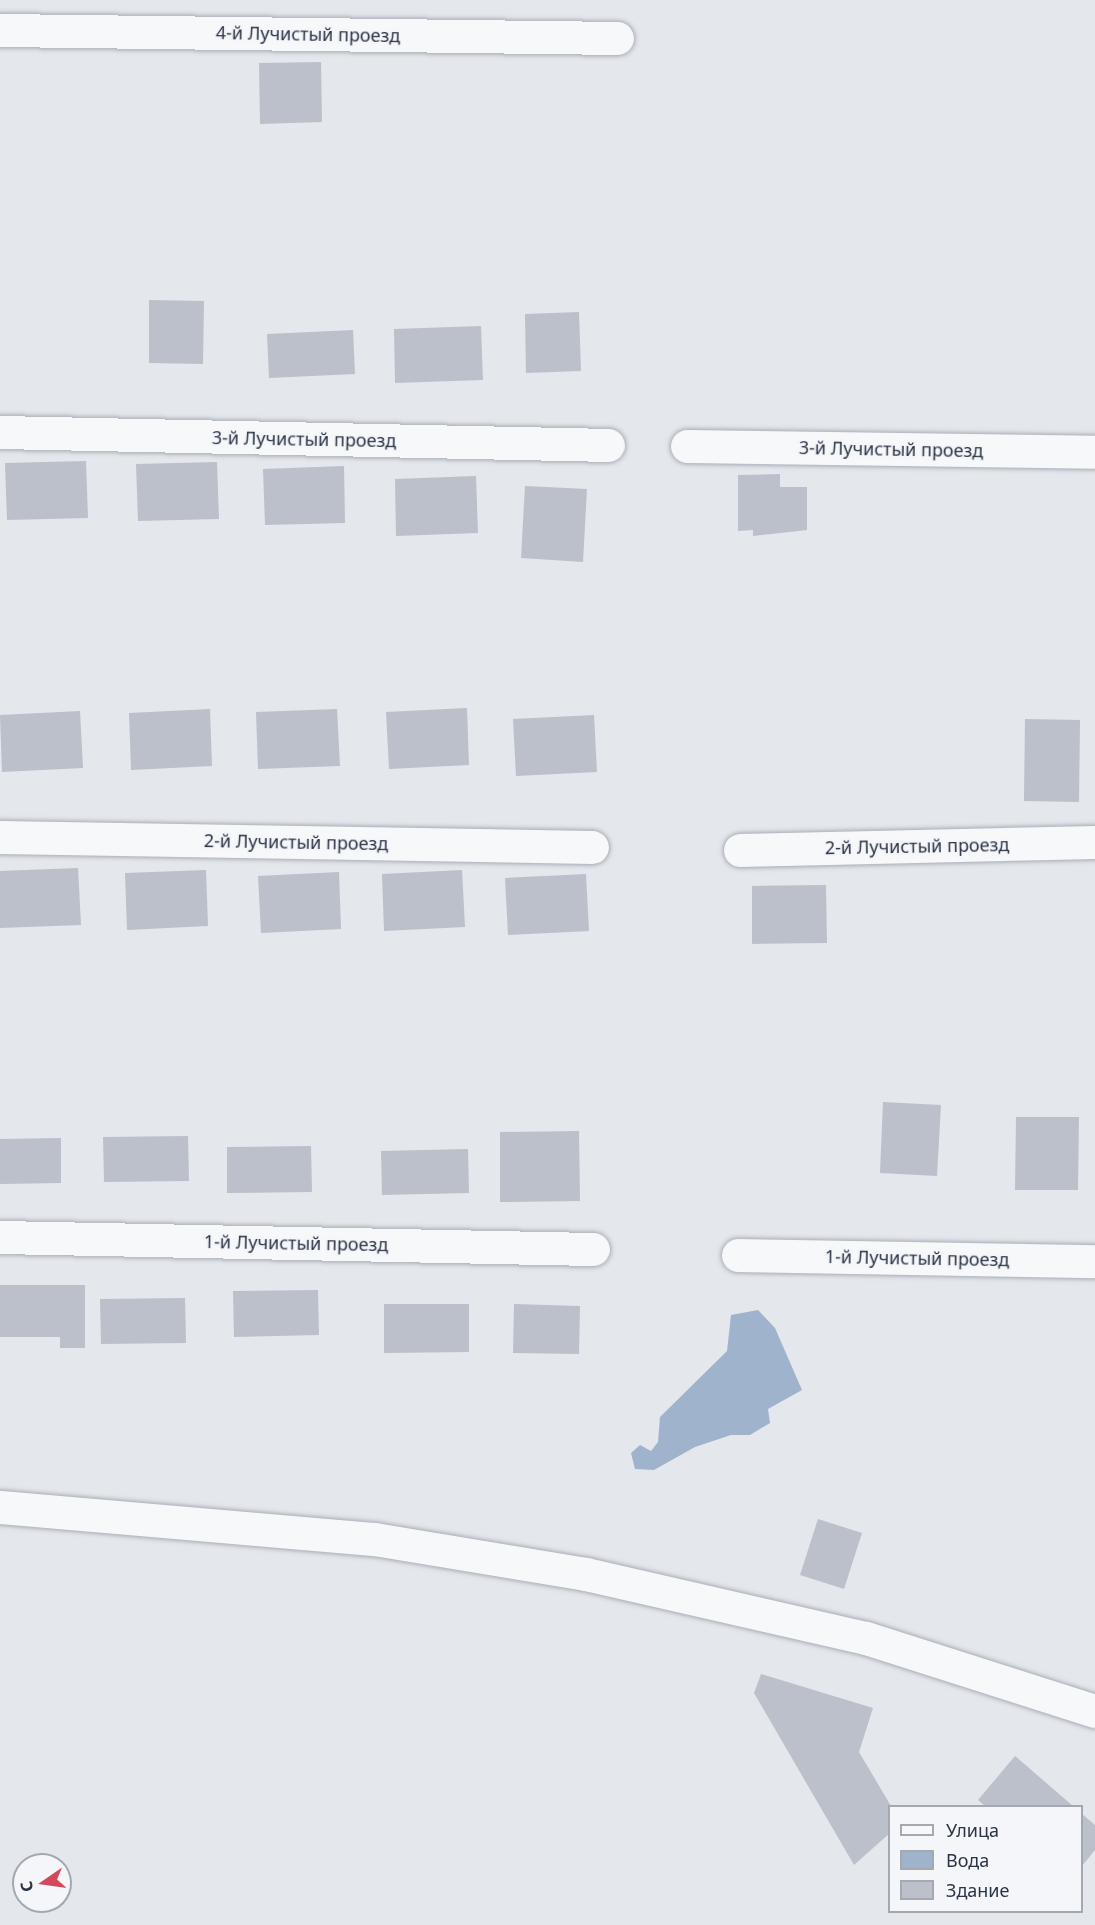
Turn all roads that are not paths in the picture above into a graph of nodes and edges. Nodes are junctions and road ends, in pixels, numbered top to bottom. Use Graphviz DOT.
graph roads {
  1 [pos="0,30"];
  2 [pos="617,38"];
  3 [pos="0,432"];
  4 [pos="608,445"];
  5 [pos="687,446"];
  6 [pos="1095,452"];
  7 [pos="0,837"];
  8 [pos="1095,842"];
  9 [pos="592,847"];
  10 [pos="740,850"];
  11 [pos="0,1237"];
  12 [pos="593,1249"];
  13 [pos="738,1255"];
  14 [pos="1095,1262"];
  15 [pos="0,1507"];
  16 [pos="1095,1711"];
  1 -- 2 [label="street, 4-й Лучистый проезд"];
  3 -- 4 [label="street, 3-й Лучистый проезд"];
  5 -- 6 [label="street, 3-й Лучистый проезд"];
  7 -- 9 [label="street, 2-й Лучистый проезд"];
  8 -- 10 [label="street, 2-й Лучистый проезд"];
  11 -- 12 [label="street, 1-й Лучистый проезд"];
  13 -- 14 [label="street, 1-й Лучистый проезд"];
  15 -- 16 [label="street"];
}
